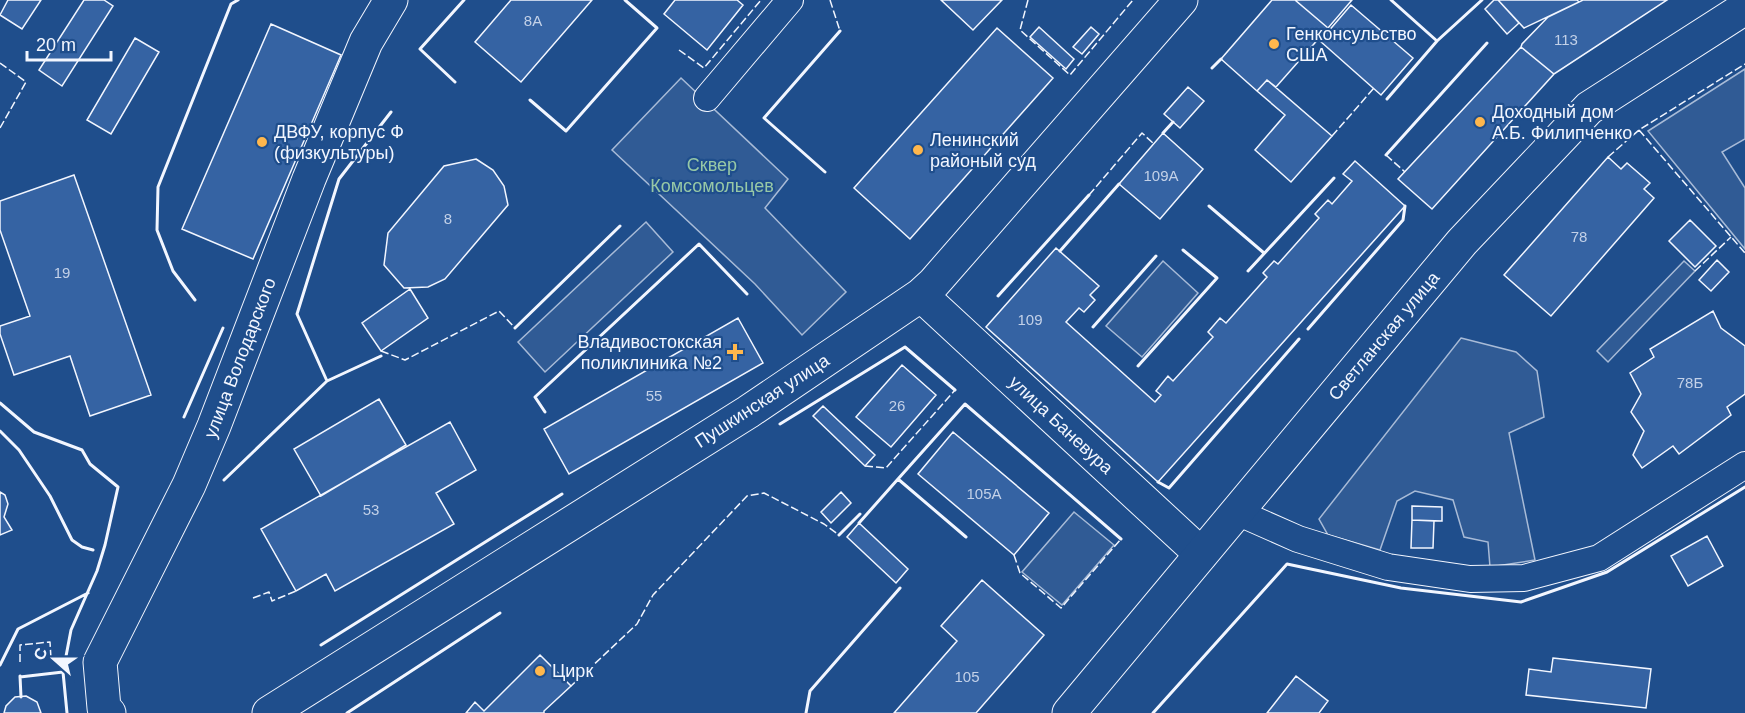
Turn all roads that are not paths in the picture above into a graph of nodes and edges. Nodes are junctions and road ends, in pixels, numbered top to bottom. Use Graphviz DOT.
graph roads {
  1 [pos="391,0"];
  2 [pos="790,0"];
  3 [pos="1181,0"];
  4 [pos="1745,8"];
  5 [pos="707,98"];
  6 [pos="921,295"];
  7 [pos="1745,465"];
  8 [pos="1237,512"];
  9 [pos="1201,554"];
  10 [pos="109,713"];
  11 [pos="269,713"];
  12 [pos="1069,713"];
  1 -- 10 [label="main road, улица Володарского"];
  2 -- 5 [label="street"];
  3 -- 6 [label="main road, Пушкинская улица"];
  4 -- 8 [label="main road, Светланская улица"];
  6 -- 9 [label="main road, улица Баневура"];
  6 -- 11 [label="main road, Пушкинская улица"];
  7 -- 8 [label="street"];
  8 -- 9 [label="main road, Светланская улица"];
  9 -- 12 [label="main road, Светланская улица"];
}
